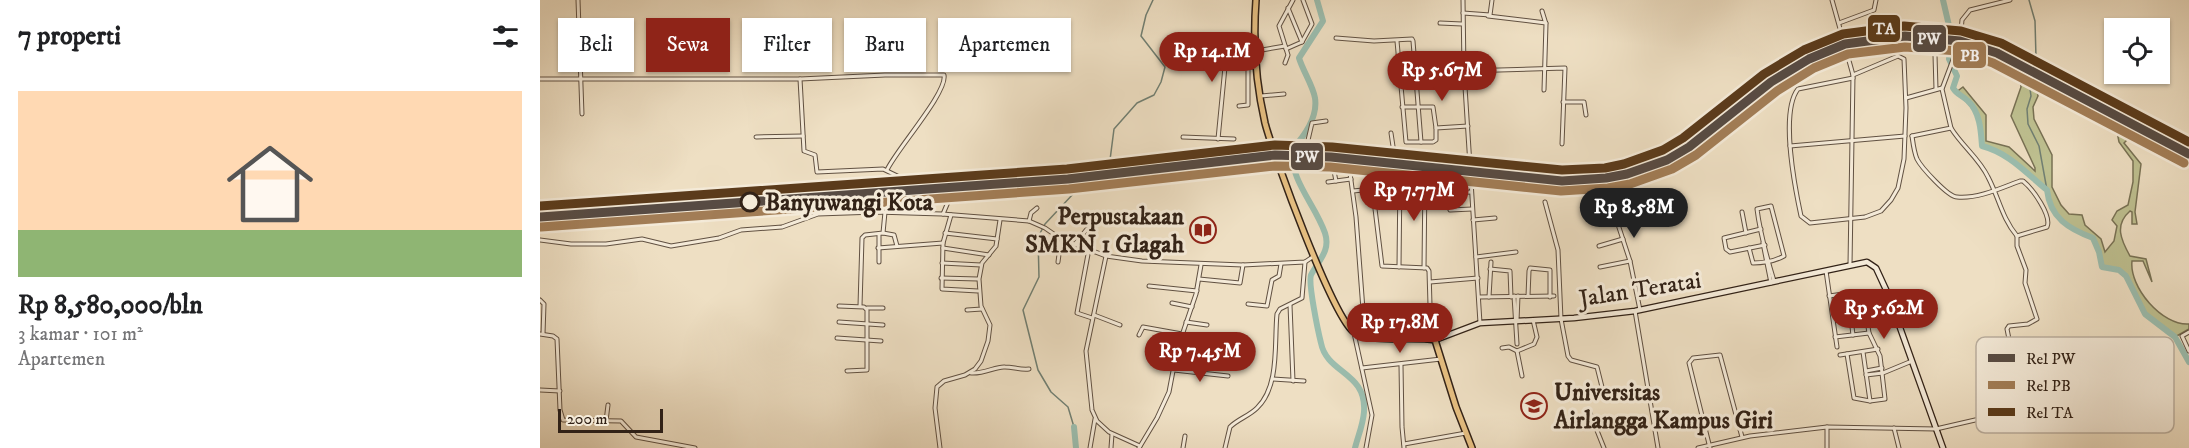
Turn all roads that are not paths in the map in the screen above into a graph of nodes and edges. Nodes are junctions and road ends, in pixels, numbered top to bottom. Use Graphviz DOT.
graph roads {
  1 [pos="579,0"];
  2 [pos="1256,0"];
  3 [pos="1293,0"];
  4 [pos="1303,0"];
  5 [pos="1464,0"];
  6 [pos="1492,0"];
  7 [pos="1832,0"];
  8 [pos="1876,0"];
  9 [pos="2010,0"];
  10 [pos="1288,8"];
  11 [pos="1542,11"];
  12 [pos="1463,14"];
  13 [pos="1488,16"];
  14 [pos="1440,23"];
  15 [pos="1546,23"];
  16 [pos="1839,23"];
  17 [pos="1463,24"];
  18 [pos="1336,38"];
  19 [pos="1397,41"];
  20 [pos="1302,42"];
  21 [pos="1285,47"];
  22 [pos="1256,51"];
  23 [pos="1935,55"];
  24 [pos="1285,63"];
  25 [pos="1252,67"];
  26 [pos="1545,67"];
  27 [pos="1464,71"];
  28 [pos="1400,72"];
  29 [pos="1416,72"];
  30 [pos="1853,76"];
  31 [pos="540,79"];
  32 [pos="580,79"];
  33 [pos="800,79"];
  34 [pos="1942,88"];
  35 [pos="1936,89"];
  36 [pos="1545,90"];
  37 [pos="1284,94"];
  38 [pos="1260,96"];
  39 [pos="1906,98"];
  40 [pos="1563,102"];
  41 [pos="1239,106"];
  42 [pos="1418,106"];
  43 [pos="1402,107"];
  44 [pos="582,114"];
  45 [pos="1586,115"];
  46 [pos="1326,120"];
  47 [pos="1468,126"];
  48 [pos="1436,128"];
  49 [pos="1951,128"];
  50 [pos="1391,133"];
  51 [pos="803,136"];
  52 [pos="1905,136"];
  53 [pos="1912,136"];
  54 [pos="756,137"];
  55 [pos="1183,137"];
  56 [pos="1218,139"];
  57 [pos="1234,139"];
  58 [pos="1852,140"];
  59 [pos="1421,142"];
  60 [pos="1562,144"];
  61 [pos="1790,146"];
  62 [pos="1392,161"];
  63 [pos="1349,166"];
  64 [pos="1470,169"];
  65 [pos="887,170"];
  66 [pos="1334,171"];
  67 [pos="1389,173"];
  68 [pos="1400,174"];
  69 [pos="1425,177"];
  70 [pos="1470,177"];
  71 [pos="1351,179"];
  72 [pos="1336,181"];
  73 [pos="1328,182"];
  74 [pos="1595,185"];
  75 [pos="1373,189"];
  76 [pos="1994,190"];
  77 [pos="1353,191"];
  78 [pos="1471,192"];
  79 [pos="1453,193"];
  80 [pos="951,195"];
  81 [pos="1444,196"];
  82 [pos="1545,202"];
  83 [pos="1037,208"];
  84 [pos="1472,209"];
  85 [pos="885,212"];
  86 [pos="1742,212"];
  87 [pos="922,213"];
  88 [pos="943,214"];
  89 [pos="951,214"];
  90 [pos="1495,218"];
  91 [pos="1851,218"];
  92 [pos="1000,220"];
  93 [pos="1473,220"];
  94 [pos="1029,221"];
  95 [pos="1087,229"];
  96 [pos="1761,229"];
  97 [pos="945,233"];
  98 [pos="1746,233"];
  99 [pos="881,234"];
  100 [pos="2017,237"];
  101 [pos="997,239"];
  102 [pos="1061,239"];
  103 [pos="1623,239"];
  104 [pos="540,240"];
  105 [pos="943,243"];
  106 [pos="1074,244"];
  107 [pos="1764,245"];
  108 [pos="897,246"];
  109 [pos="1599,246"];
  110 [pos="878,248"];
  111 [pos="943,248"];
  112 [pos="1749,248"];
  113 [pos="1089,249"];
  114 [pos="1516,252"];
  115 [pos="990,255"];
  116 [pos="1106,256"];
  117 [pos="1314,257"];
  118 [pos="1476,257"];
  119 [pos="1630,261"];
  120 [pos="1767,261"];
  121 [pos="879,262"];
  122 [pos="1058,262"];
  123 [pos="1305,262"];
  124 [pos="1491,262"];
  125 [pos="942,263"];
  126 [pos="1281,264"];
  127 [pos="981,265"];
  128 [pos="1201,265"];
  129 [pos="1850,265"];
  130 [pos="1243,266"];
  131 [pos="1400,267"];
  132 [pos="1600,267"];
  133 [pos="1424,268"];
  134 [pos="1490,269"];
  135 [pos="1826,271"];
  136 [pos="941,278"];
  137 [pos="1478,278"];
  138 [pos="979,279"];
  139 [pos="1199,279"];
  140 [pos="1430,282"];
  141 [pos="1773,283"];
  142 [pos="1149,286"];
  143 [pos="978,291"];
  144 [pos="1197,291"];
  145 [pos="1848,294"];
  146 [pos="1514,296"];
  147 [pos="1528,296"];
  148 [pos="1829,296"];
  149 [pos="1479,297"];
  150 [pos="1489,297"];
  151 [pos="540,300"];
  152 [pos="1172,303"];
  153 [pos="1248,304"];
  154 [pos="1290,305"];
  155 [pos="839,306"];
  156 [pos="860,306"];
  157 [pos="1880,306"];
  158 [pos="1192,307"];
  159 [pos="867,308"];
  160 [pos="882,308"];
  161 [pos="982,309"];
  162 [pos="967,310"];
  163 [pos="1866,310"];
  164 [pos="1638,311"];
  165 [pos="1850,312"];
  166 [pos="1093,317"];
  167 [pos="1561,319"];
  168 [pos="1533,320"];
  169 [pos="1516,321"];
  170 [pos="839,322"];
  171 [pos="1186,322"];
  172 [pos="1480,323"];
  173 [pos="867,324"];
  174 [pos="883,325"];
  175 [pos="1120,325"];
  176 [pos="1207,325"];
  177 [pos="2189,332"];
  178 [pos="1354,333"];
  179 [pos="1869,333"];
  180 [pos="541,334"];
  181 [pos="1139,335"];
  182 [pos="1852,335"];
  183 [pos="1181,336"];
  184 [pos="1365,336"];
  185 [pos="1835,337"];
  186 [pos="2009,337"];
  187 [pos="837,338"];
  188 [pos="867,340"];
  189 [pos="1433,340"];
  190 [pos="882,341"];
  191 [pos="1517,344"];
  192 [pos="1212,345"];
  193 [pos="1837,347"];
  194 [pos="1502,348"];
  195 [pos="1878,350"];
  196 [pos="2189,350"];
  197 [pos="1516,351"];
  198 [pos="1863,352"];
  199 [pos="1847,354"];
  200 [pos="1840,355"];
  201 [pos="1441,359"];
  202 [pos="1912,361"];
  203 [pos="1401,365"];
  204 [pos="1362,368"];
  205 [pos="1029,369"];
  206 [pos="1174,370"];
  207 [pos="1884,370"];
  208 [pos="847,371"];
  209 [pos="971,373"];
  210 [pos="1866,373"];
  211 [pos="1228,376"];
  212 [pos="1522,376"];
  213 [pos="1272,379"];
  214 [pos="1293,381"];
  215 [pos="1304,381"];
  216 [pos="540,390"];
  217 [pos="560,391"];
  218 [pos="1604,395"];
  219 [pos="1870,401"];
  220 [pos="608,405"];
  221 [pos="1590,413"];
  222 [pos="1095,419"];
  223 [pos="1976,420"];
  224 [pos="606,421"];
  225 [pos="1827,427"];
  226 [pos="1894,428"];
  227 [pos="1936,429"];
  228 [pos="1466,433"];
  229 [pos="1112,434"];
  230 [pos="1185,436"];
  231 [pos="1742,438"];
  232 [pos="675,446"];
  233 [pos="1404,446"];
  234 [pos="1716,446"];
  235 [pos="1139,447"];
  236 [pos="1710,447"];
  237 [pos="695,448"];
  238 [pos="940,448"];
  239 [pos="1090,448"];
  240 [pos="1112,448"];
  241 [pos="1183,448"];
  242 [pos="1225,448"];
  243 [pos="1366,448"];
  244 [pos="1472,448"];
  245 [pos="1604,448"];
  246 [pos="1658,448"];
  247 [pos="1698,448"];
  248 [pos="1827,448"];
  249 [pos="1899,448"];
  250 [pos="1943,448"];
  1 -- 32 [label="street"];
  2 -- 22 [label="main road"];
  3 -- 10 [label="street"];
  4 -- 20 [label="street"];
  5 -- 12 [label="street"];
  6 -- 13 [label="street"];
  7 -- 16 [label="street"];
  8 -- 16 [label="street"];
  9 -- 34 [label="street"];
  10 -- 20 [label="street"];
  10 -- 21 [label="street"];
  11 -- 15 [label="street"];
  12 -- 13 [label="street"];
  12 -- 17 [label="street"];
  13 -- 15 [label="street"];
  14 -- 17 [label="street"];
  15 -- 26 [label="street"];
  16 -- 30 [label="street"];
  17 -- 27 [label="street"];
  18 -- 19 [label="street"];
  19 -- 28 [label="street"];
  19 -- 29 [label="street"];
  20 -- 21 [label="street"];
  21 -- 22 [label="street"];
  21 -- 24 [label="street"];
  22 -- 25 [label="main road"];
  23 -- 35 [label="street"];
  25 -- 38 [label="main road"];
  25 -- 41 [label="street"];
  25 -- 56 [label="street"];
  26 -- 27 [label="street"];
  26 -- 36 [label="street"];
  26 -- 40 [label="street"];
  27 -- 47 [label="street"];
  28 -- 29 [label="street"];
  28 -- 43 [label="street"];
  29 -- 42 [label="street"];
  30 -- 39 [label="street"];
  30 -- 58 [label="street"];
  30 -- 61 [label="street"];
  31 -- 32 [label="street"];
  32 -- 33 [label="street"];
  32 -- 44 [label="street"];
  33 -- 51 [label="street"];
  33 -- 65 [label="street"];
  34 -- 35 [label="street"];
  34 -- 49 [label="street"];
  35 -- 39 [label="street"];
  37 -- 38 [label="street"];
  38 -- 117 [label="main road"];
  39 -- 52 [label="street"];
  40 -- 45 [label="street"];
  40 -- 60 [label="street"];
  42 -- 43 [label="street"];
  42 -- 48 [label="street"];
  42 -- 59 [label="street"];
  43 -- 59 [label="street"];
  46 -- 62 [label="street"];
  47 -- 48 [label="street"];
  47 -- 64 [label="street"];
  48 -- 59 [label="street"];
  49 -- 53 [label="street"];
  49 -- 76 [label="street"];
  50 -- 62 [label="street"];
  51 -- 54 [label="street"];
  51 -- 65 [label="street"];
  52 -- 53 [label="street"];
  52 -- 58 [label="street"];
  52 -- 91 [label="street"];
  53 -- 76 [label="street"];
  55 -- 56 [label="street"];
  56 -- 57 [label="street"];
  58 -- 61 [label="street"];
  58 -- 91 [label="street"];
  61 -- 91 [label="street"];
  62 -- 64 [label="street"];
  62 -- 67 [label="street"];
  63 -- 71 [label="street"];
  64 -- 70 [label="street"];
  65 -- 87 [label="street"];
  66 -- 72 [label="street"];
  67 -- 68 [label="street"];
  67 -- 75 [label="street"];
  68 -- 69 [label="street"];
  68 -- 131 [label="street"];
  69 -- 70 [label="street"];
  69 -- 133 [label="street"];
  70 -- 78 [label="street"];
  71 -- 72 [label="street"];
  71 -- 77 [label="street"];
  72 -- 73 [label="street"];
  74 -- 103 [label="street"];
  75 -- 77 [label="street"];
  75 -- 131 [label="street"];
  76 -- 100 [label="street"];
  76 -- 100 [label="street"];
  77 -- 184 [label="street"];
  78 -- 79 [label="street"];
  78 -- 84 [label="street"];
  80 -- 88 [label="street"];
  81 -- 84 [label="street"];
  82 -- 167 [label="street"];
  83 -- 94 [label="street"];
  84 -- 93 [label="street"];
  85 -- 87 [label="street"];
  85 -- 99 [label="street"];
  85 -- 104 [label="street"];
  86 -- 98 [label="street"];
  87 -- 88 [label="street"];
  88 -- 89 [label="street"];
  89 -- 92 [label="street"];
  89 -- 97 [label="street"];
  90 -- 93 [label="street"];
  91 -- 129 [label="street"];
  92 -- 94 [label="street"];
  92 -- 101 [label="street"];
  93 -- 118 [label="street"];
  94 -- 102 [label="street"];
  95 -- 106 [label="street"];
  96 -- 98 [label="street"];
  96 -- 107 [label="street"];
  96 -- 120 [label="street"];
  97 -- 101 [label="street"];
  97 -- 105 [label="street"];
  98 -- 112 [label="street"];
  99 -- 108 [label="street"];
  99 -- 110 [label="street"];
  99 -- 156 [label="street"];
  100 -- 186 [label="street"];
  101 -- 115 [label="street"];
  102 -- 106 [label="street"];
  102 -- 122 [label="street"];
  103 -- 109 [label="street"];
  103 -- 119 [label="street"];
  105 -- 108 [label="street"];
  105 -- 111 [label="street"];
  106 -- 113 [label="street"];
  107 -- 112 [label="street"];
  107 -- 120 [label="street"];
  108 -- 110 [label="street"];
  110 -- 121 [label="street"];
  111 -- 115 [label="street"];
  111 -- 125 [label="street"];
  112 -- 120 [label="street"];
  113 -- 116 [label="street"];
  113 -- 166 [label="street"];
  114 -- 118 [label="street"];
  115 -- 127 [label="street"];
  116 -- 128 [label="street"];
  116 -- 166 [label="street"];
  117 -- 123 [label="street"];
  117 -- 178 [label="main road"];
  118 -- 137 [label="street"];
  119 -- 132 [label="street"];
  119 -- 164 [label="street"];
  120 -- 141 [label="street"];
  123 -- 126 [label="street"];
  123 -- 154 [label="street"];
  124 -- 134 [label="street"];
  125 -- 127 [label="street"];
  125 -- 136 [label="street"];
  126 -- 130 [label="street"];
  126 -- 153 [label="street"];
  127 -- 138 [label="street"];
  128 -- 130 [label="street"];
  128 -- 139 [label="street"];
  129 -- 135 [label="street, Jalan Teratai"];
  129 -- 202 [label="street"];
  130 -- 139 [label="street"];
  131 -- 133 [label="street"];
  133 -- 140 [label="street"];
  134 -- 146 [label="street"];
  134 -- 150 [label="street"];
  135 -- 141 [label="street, Jalan Teratai"];
  135 -- 148 [label="street"];
  136 -- 138 [label="street"];
  136 -- 143 [label="street"];
  137 -- 140 [label="street"];
  137 -- 149 [label="street"];
  138 -- 143 [label="street"];
  139 -- 144 [label="street"];
  140 -- 189 [label="street"];
  141 -- 164 [label="street, Jalan Teratai"];
  142 -- 144 [label="street"];
  143 -- 161 [label="street"];
  144 -- 158 [label="street"];
  145 -- 148 [label="street"];
  145 -- 163 [label="street"];
  145 -- 165 [label="street"];
  146 -- 147 [label="street"];
  146 -- 150 [label="street"];
  146 -- 169 [label="street"];
  147 -- 147 [label="street"];
  148 -- 185 [label="street"];
  149 -- 150 [label="street"];
  149 -- 172 [label="street"];
  151 -- 180 [label="street"];
  152 -- 158 [label="street"];
  154 -- 213 [label="street"];
  154 -- 214 [label="street"];
  155 -- 156 [label="street"];
  156 -- 159 [label="street"];
  157 -- 163 [label="street"];
  158 -- 171 [label="street"];
  159 -- 160 [label="street"];
  159 -- 173 [label="street"];
  161 -- 162 [label="street"];
  161 -- 209 [label="street"];
  163 -- 165 [label="street"];
  163 -- 179 [label="street"];
  164 -- 167 [label="street, Jalan Teratai"];
  164 -- 246 [label="street"];
  165 -- 182 [label="street"];
  166 -- 175 [label="street"];
  166 -- 222 [label="street"];
  167 -- 168 [label="street, Jalan Teratai"];
  167 -- 218 [label="street"];
  168 -- 169 [label="street, Jalan Teratai"];
  168 -- 197 [label="street"];
  169 -- 172 [label="street, Jalan Teratai"];
  169 -- 191 [label="street"];
  170 -- 173 [label="street"];
  171 -- 176 [label="street"];
  171 -- 183 [label="street"];
  172 -- 189 [label="street, Jalan Teratai"];
  173 -- 174 [label="street"];
  173 -- 188 [label="street"];
  177 -- 196 [label="street"];
  178 -- 184 [label="main road"];
  178 -- 204 [label="street"];
  179 -- 182 [label="street"];
  179 -- 195 [label="street"];
  180 -- 217 [label="street"];
  181 -- 183 [label="street"];
  182 -- 185 [label="street"];
  183 -- 192 [label="street"];
  183 -- 206 [label="street"];
  184 -- 189 [label="main road"];
  185 -- 193 [label="street"];
  187 -- 188 [label="street"];
  188 -- 190 [label="street"];
  188 -- 208 [label="street"];
  189 -- 201 [label="main road"];
  194 -- 197 [label="street"];
  195 -- 198 [label="street"];
  195 -- 207 [label="street"];
  197 -- 212 [label="street"];
  198 -- 199 [label="street"];
  198 -- 210 [label="street"];
  199 -- 200 [label="street"];
  199 -- 219 [label="street"];
  201 -- 203 [label="street"];
  201 -- 228 [label="main road"];
  202 -- 207 [label="street"];
  202 -- 227 [label="street"];
  203 -- 204 [label="street"];
  203 -- 233 [label="street"];
  204 -- 243 [label="street"];
  205 -- 209 [label="street"];
  206 -- 211 [label="street"];
  206 -- 235 [label="street"];
  207 -- 210 [label="street"];
  207 -- 219 [label="street"];
  209 -- 238 [label="street"];
  210 -- 219 [label="street"];
  213 -- 214 [label="street"];
  213 -- 242 [label="street"];
  214 -- 215 [label="street"];
  216 -- 217 [label="street"];
  217 -- 224 [label="street"];
  220 -- 224 [label="street"];
  221 -- 245 [label="street"];
  222 -- 229 [label="street"];
  222 -- 239 [label="street"];
  223 -- 227 [label="street"];
  224 -- 232 [label="street"];
  225 -- 226 [label="street"];
  225 -- 231 [label="street"];
  225 -- 248 [label="street"];
  226 -- 227 [label="street"];
  226 -- 249 [label="street"];
  227 -- 250 [label="street"];
  228 -- 233 [label="street"];
  228 -- 244 [label="main road"];
  229 -- 235 [label="street"];
  229 -- 240 [label="street"];
  230 -- 241 [label="street"];
  231 -- 234 [label="street"];
  231 -- 236 [label="street"];
  232 -- 237 [label="street"];
  234 -- 236 [label="street"];
  236 -- 247 [label="street"];
}
